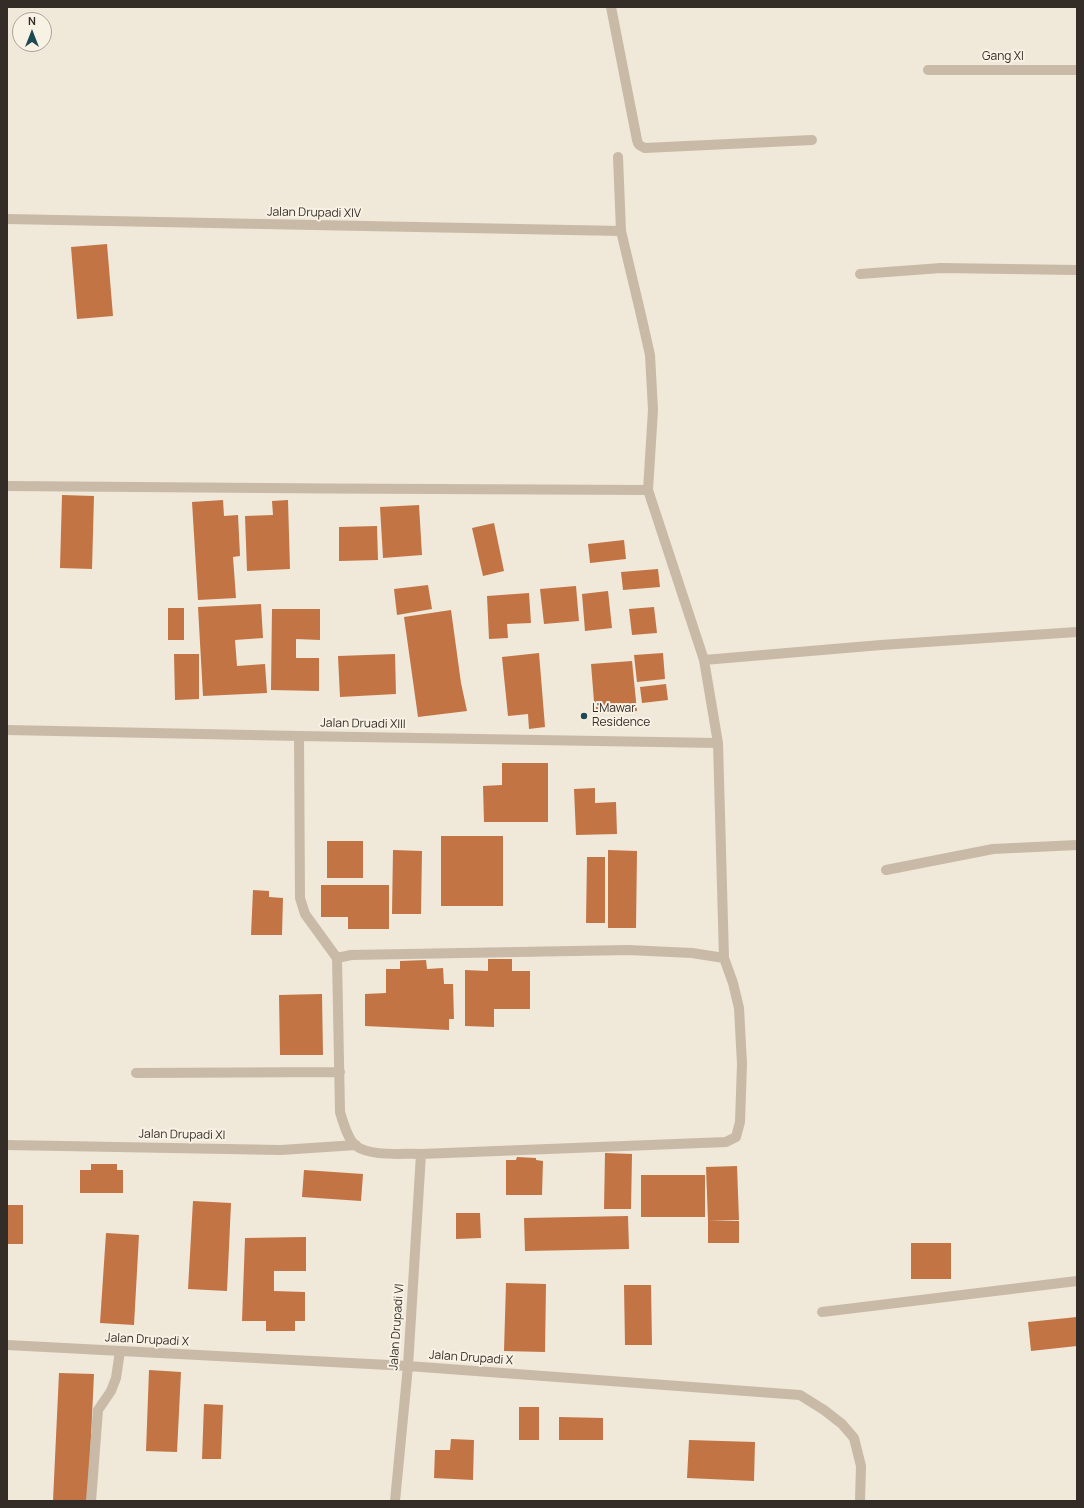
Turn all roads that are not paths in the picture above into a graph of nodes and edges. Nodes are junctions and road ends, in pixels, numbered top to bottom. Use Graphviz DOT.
graph roads {
  1 [pos="611,7"];
  2 [pos="928,70"];
  3 [pos="1077,70"];
  4 [pos="812,140"];
  5 [pos="618,156"];
  6 [pos="7,220"];
  7 [pos="621,231"];
  8 [pos="1077,270"];
  9 [pos="860,274"];
  10 [pos="7,486"];
  11 [pos="648,490"];
  12 [pos="1077,632"];
  13 [pos="704,660"];
  14 [pos="7,730"];
  15 [pos="299,736"];
  16 [pos="718,743"];
  17 [pos="1077,845"];
  18 [pos="886,870"];
  19 [pos="337,958"];
  20 [pos="724,958"];
  21 [pos="340,1072"];
  22 [pos="136,1073"];
  23 [pos="7,1145"];
  24 [pos="356,1145"];
  25 [pos="421,1154"];
  26 [pos="1077,1281"];
  27 [pos="822,1312"];
  28 [pos="7,1345"];
  29 [pos="120,1351"];
  30 [pos="408,1366"];
  31 [pos="91,1501"];
  32 [pos="395,1501"];
  33 [pos="860,1501"];
  1 -- 4 [label="street"];
  2 -- 3 [label="street, Gang XI"];
  5 -- 7 [label="street"];
  6 -- 7 [label="street, Jalan Drupadi XIV"];
  7 -- 11 [label="street"];
  8 -- 9 [label="street"];
  10 -- 11 [label="street"];
  11 -- 13 [label="street"];
  12 -- 13 [label="street"];
  13 -- 16 [label="street"];
  14 -- 15 [label="street, Jalan Druadi XIII"];
  15 -- 16 [label="street, Jalan Druadi XIII"];
  15 -- 19 [label="street"];
  16 -- 20 [label="street"];
  17 -- 18 [label="street"];
  19 -- 20 [label="street"];
  19 -- 21 [label="street"];
  20 -- 25 [label="street"];
  21 -- 22 [label="street"];
  21 -- 24 [label="street"];
  23 -- 24 [label="street, Jalan Drupadi XI"];
  24 -- 25 [label="street"];
  25 -- 30 [label="street, Jalan Drupadi VI"];
  26 -- 27 [label="street"];
  28 -- 29 [label="street, Jalan Drupadi X"];
  29 -- 30 [label="street, Jalan Drupadi X"];
  29 -- 31 [label="street"];
  30 -- 32 [label="street, Jalan Drupadi VI"];
  30 -- 33 [label="street, Jalan Drupadi X"];
}
